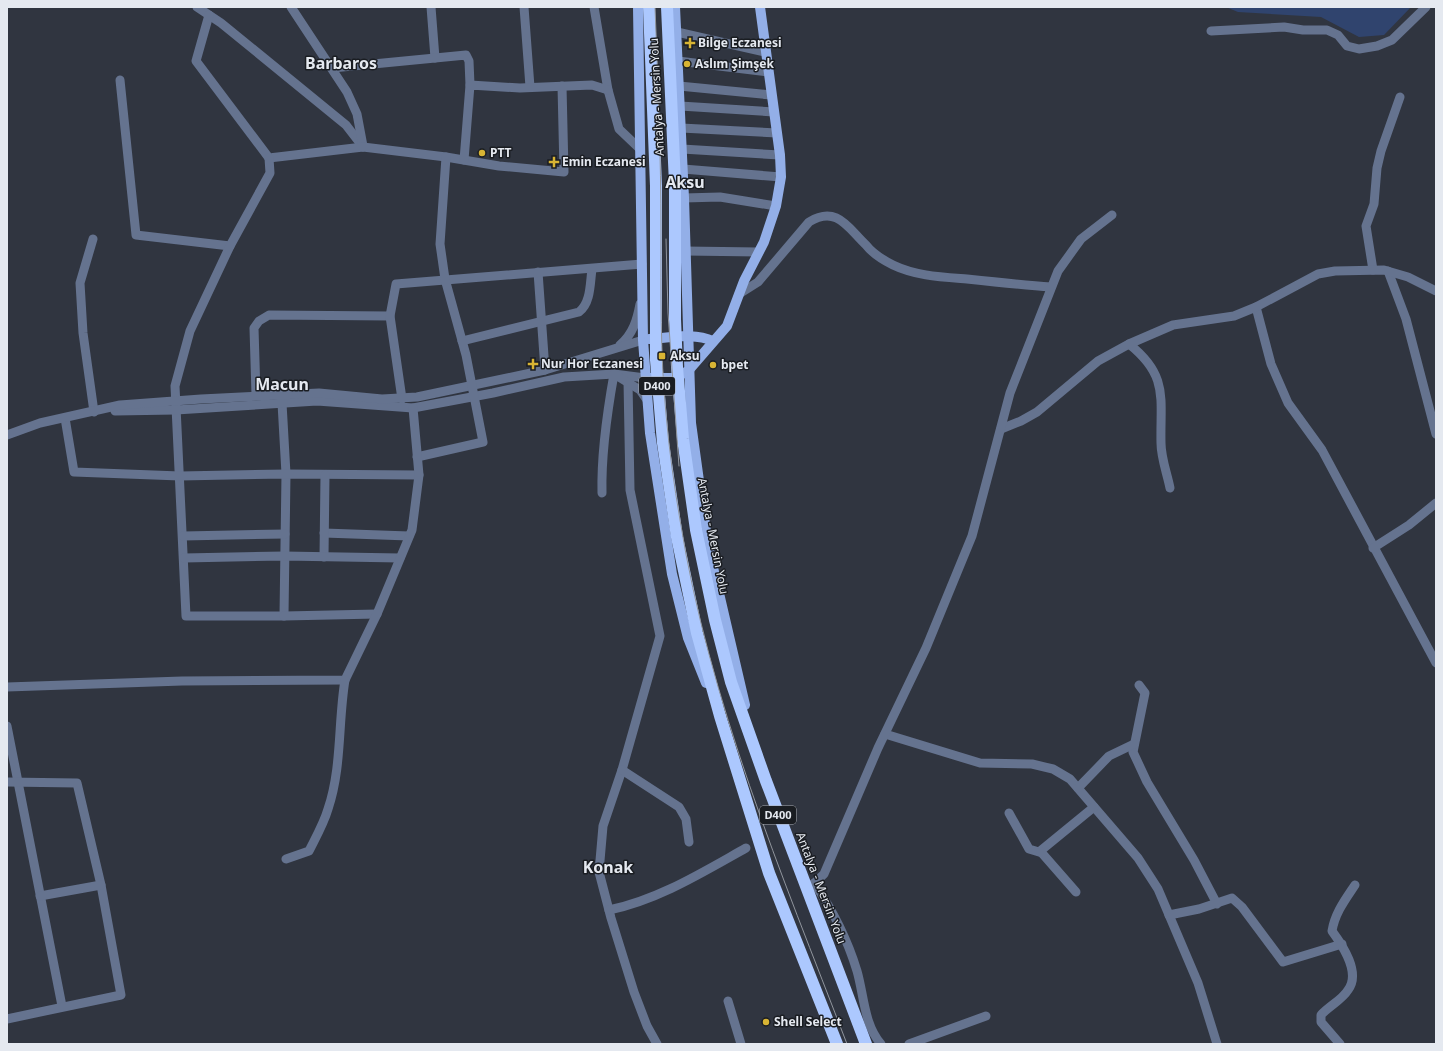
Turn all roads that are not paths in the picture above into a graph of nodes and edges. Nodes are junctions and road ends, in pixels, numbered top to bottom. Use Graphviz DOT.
graph roads {
  1 [pos="197,7"];
  2 [pos="291,7"];
  3 [pos="431,7"];
  4 [pos="524,7"];
  5 [pos="594,7"];
  6 [pos="638,7"];
  7 [pos="650,7"];
  8 [pos="674,7"];
  9 [pos="760,7"];
  10 [pos="1426,7"];
  11 [pos="209,15"];
  12 [pos="1211,31"];
  13 [pos="677,32"];
  14 [pos="765,52"];
  15 [pos="435,58"];
  16 [pos="678,61"];
  17 [pos="332,68"];
  18 [pos="768,72"];
  19 [pos="120,80"];
  20 [pos="470,85"];
  21 [pos="562,86"];
  22 [pos="679,86"];
  23 [pos="530,87"];
  24 [pos="608,90"];
  25 [pos="771,95"];
  26 [pos="1400,98"];
  27 [pos="680,106"];
  28 [pos="774,112"];
  29 [pos="681,128"];
  30 [pos="777,134"];
  31 [pos="363,147"];
  32 [pos="640,149"];
  33 [pos="682,149"];
  34 [pos="780,155"];
  35 [pos="446,157"];
  36 [pos="268,158"];
  37 [pos="464,160"];
  38 [pos="683,170"];
  39 [pos="781,177"];
  40 [pos="684,198"];
  41 [pos="776,206"];
  42 [pos="1112,215"];
  43 [pos="92,239"];
  44 [pos="230,246"];
  45 [pos="685,251"];
  46 [pos="759,252"];
  47 [pos="642,264"];
  48 [pos="592,269"];
  49 [pos="1373,270"];
  50 [pos="1388,271"];
  51 [pos="538,272"];
  52 [pos="445,279"];
  53 [pos="1051,287"];
  54 [pos="1436,290"];
  55 [pos="643,293"];
  56 [pos="739,294"];
  57 [pos="1256,307"];
  58 [pos="390,316"];
  59 [pos="542,322"];
  60 [pos="687,336"];
  61 [pos="643,340"];
  62 [pos="462,341"];
  63 [pos="712,341"];
  64 [pos="1129,344"];
  65 [pos="617,347"];
  66 [pos="545,370"];
  67 [pos="688,371"];
  68 [pos="614,374"];
  69 [pos="645,378"];
  70 [pos="628,381"];
  71 [pos="472,386"];
  72 [pos="256,395"];
  73 [pos="474,396"];
  74 [pos="402,398"];
  75 [pos="647,400"];
  76 [pos="282,403"];
  77 [pos="176,405"];
  78 [pos="413,408"];
  79 [pos="95,412"];
  80 [pos="65,418"];
  81 [pos="1001,429"];
  82 [pos="1436,434"];
  83 [pos="7,435"];
  84 [pos="417,457"];
  85 [pos="286,474"];
  86 [pos="325,474"];
  87 [pos="419,475"];
  88 [pos="180,476"];
  89 [pos="1170,488"];
  90 [pos="602,493"];
  91 [pos="1436,503"];
  92 [pos="285,534"];
  93 [pos="324,534"];
  94 [pos="183,536"];
  95 [pos="409,536"];
  96 [pos="1373,548"];
  97 [pos="284,556"];
  98 [pos="324,557"];
  99 [pos="184,558"];
  100 [pos="400,558"];
  101 [pos="377,614"];
  102 [pos="284,616"];
  103 [pos="1436,663"];
  104 [pos="345,680"];
  105 [pos="1139,685"];
  106 [pos="7,688"];
  107 [pos="720,716"];
  108 [pos="7,726"];
  109 [pos="885,734"];
  110 [pos="1134,744"];
  111 [pos="622,770"];
  112 [pos="7,782"];
  113 [pos="18,782"];
  114 [pos="766,782"];
  115 [pos="1078,788"];
  116 [pos="1094,807"];
  117 [pos="1009,812"];
  118 [pos="689,842"];
  119 [pos="746,848"];
  120 [pos="1041,852"];
  121 [pos="286,859"];
  122 [pos="101,885"];
  123 [pos="1355,885"];
  124 [pos="810,887"];
  125 [pos="1076,892"];
  126 [pos="40,896"];
  127 [pos="1217,904"];
  128 [pos="609,910"];
  129 [pos="1170,915"];
  130 [pos="1342,944"];
  131 [pos="728,1001"];
  132 [pos="62,1006"];
  133 [pos="986,1016"];
  134 [pos="7,1020"];
  135 [pos="657,1044"];
  136 [pos="741,1044"];
  137 [pos="837,1044"];
  138 [pos="866,1044"];
  139 [pos="881,1044"];
  140 [pos="910,1044"];
  141 [pos="1217,1044"];
  142 [pos="1340,1044"];
  1 -- 11 [label="street"];
  2 -- 17 [label="street"];
  3 -- 15 [label="street"];
  4 -- 23 [label="street"];
  5 -- 24 [label="street"];
  6 -- 32 [label="main road"];
  7 -- 107 [label="highway, Antalya - Mersin Yolu / D400"];
  8 -- 13 [label="main road"];
  8 -- 114 [label="highway, Antalya - Mersin Yolu / D400"];
  9 -- 14 [label="main road"];
  10 -- 12 [label="street"];
  11 -- 31 [label="street"];
  11 -- 36 [label="street"];
  13 -- 14 [label="street"];
  13 -- 16 [label="main road"];
  14 -- 18 [label="main road"];
  15 -- 17 [label="street"];
  15 -- 20 [label="street"];
  16 -- 18 [label="street"];
  16 -- 22 [label="main road"];
  17 -- 31 [label="street"];
  18 -- 25 [label="main road"];
  19 -- 44 [label="street"];
  20 -- 23 [label="street"];
  20 -- 37 [label="street"];
  21 -- 23 [label="street"];
  21 -- 24 [label="street"];
  21 -- 37 [label="street"];
  22 -- 25 [label="street"];
  22 -- 27 [label="main road"];
  24 -- 32 [label="street"];
  25 -- 28 [label="main road"];
  26 -- 49 [label="street"];
  27 -- 28 [label="street"];
  27 -- 29 [label="main road"];
  28 -- 30 [label="main road"];
  29 -- 30 [label="street"];
  29 -- 33 [label="main road"];
  30 -- 34 [label="main road"];
  31 -- 35 [label="street"];
  31 -- 36 [label="street"];
  32 -- 47 [label="main road"];
  33 -- 34 [label="street"];
  33 -- 38 [label="main road"];
  34 -- 39 [label="main road"];
  35 -- 37 [label="street"];
  35 -- 52 [label="street"];
  36 -- 44 [label="street"];
  38 -- 39 [label="street"];
  38 -- 40 [label="main road"];
  39 -- 41 [label="main road"];
  40 -- 41 [label="street"];
  40 -- 45 [label="main road"];
  41 -- 46 [label="main road"];
  42 -- 53 [label="street"];
  43 -- 79 [label="street"];
  44 -- 77 [label="street"];
  45 -- 46 [label="street"];
  45 -- 60 [label="main road"];
  46 -- 56 [label="main road"];
  47 -- 48 [label="street"];
  47 -- 55 [label="main road"];
  48 -- 51 [label="street"];
  48 -- 59 [label="street"];
  49 -- 50 [label="street"];
  49 -- 57 [label="street"];
  50 -- 54 [label="street"];
  50 -- 82 [label="street"];
  51 -- 52 [label="street"];
  51 -- 59 [label="street"];
  52 -- 58 [label="street"];
  52 -- 62 [label="street"];
  53 -- 56 [label="street"];
  53 -- 81 [label="street"];
  55 -- 61 [label="main road"];
  55 -- 65 [label="street"];
  56 -- 63 [label="main road"];
  57 -- 64 [label="street"];
  57 -- 96 [label="street"];
  58 -- 72 [label="street"];
  58 -- 74 [label="street"];
  59 -- 62 [label="street"];
  59 -- 66 [label="street"];
  60 -- 61 [label="main road"];
  60 -- 63 [label="main road"];
  60 -- 67 [label="main road"];
  61 -- 65 [label="street"];
  61 -- 69 [label="main road"];
  62 -- 71 [label="street"];
  63 -- 67 [label="main road"];
  64 -- 81 [label="street"];
  64 -- 89 [label="street"];
  65 -- 66 [label="street"];
  66 -- 71 [label="street"];
  67 -- 69 [label="main road"];
  67 -- 114 [label="main road"];
  68 -- 69 [label="street"];
  68 -- 70 [label="street"];
  68 -- 73 [label="street"];
  68 -- 90 [label="street"];
  69 -- 75 [label="main road"];
  70 -- 75 [label="street"];
  70 -- 111 [label="street"];
  71 -- 73 [label="street"];
  71 -- 74 [label="street"];
  72 -- 74 [label="street"];
  72 -- 77 [label="street"];
  73 -- 78 [label="street"];
  73 -- 84 [label="street"];
  75 -- 107 [label="main road"];
  76 -- 77 [label="street"];
  76 -- 78 [label="street"];
  76 -- 85 [label="street"];
  77 -- 79 [label="street"];
  77 -- 88 [label="street"];
  78 -- 84 [label="street"];
  79 -- 80 [label="street"];
  80 -- 83 [label="street"];
  80 -- 88 [label="street"];
  81 -- 109 [label="street"];
  84 -- 87 [label="street"];
  85 -- 86 [label="street"];
  85 -- 88 [label="street"];
  85 -- 92 [label="street"];
  86 -- 87 [label="street"];
  86 -- 93 [label="street"];
  87 -- 95 [label="street"];
  88 -- 94 [label="street"];
  91 -- 96 [label="street"];
  92 -- 94 [label="street"];
  92 -- 97 [label="street"];
  93 -- 95 [label="street"];
  93 -- 98 [label="street"];
  94 -- 99 [label="street"];
  95 -- 100 [label="street"];
  96 -- 103 [label="street"];
  97 -- 98 [label="street"];
  97 -- 99 [label="street"];
  97 -- 102 [label="street"];
  98 -- 100 [label="street"];
  99 -- 102 [label="street"];
  100 -- 101 [label="street"];
  101 -- 102 [label="street"];
  101 -- 104 [label="street"];
  104 -- 106 [label="street"];
  104 -- 121 [label="street"];
  105 -- 110 [label="street"];
  107 -- 137 [label="highway, Antalya - Mersin Yolu / D400"];
  108 -- 113 [label="street"];
  109 -- 115 [label="street"];
  109 -- 124 [label="street"];
  110 -- 115 [label="street"];
  110 -- 127 [label="street"];
  111 -- 118 [label="street"];
  111 -- 128 [label="street"];
  112 -- 113 [label="street"];
  113 -- 122 [label="street"];
  113 -- 126 [label="street"];
  114 -- 124 [label="highway, Antalya - Mersin Yolu / D400"];
  115 -- 116 [label="street"];
  116 -- 120 [label="street"];
  116 -- 129 [label="street"];
  117 -- 120 [label="street"];
  119 -- 128 [label="street"];
  120 -- 125 [label="street"];
  122 -- 126 [label="street"];
  122 -- 132 [label="street"];
  123 -- 130 [label="street"];
  124 -- 138 [label="highway, Antalya - Mersin Yolu / D400"];
  124 -- 139 [label="street"];
  126 -- 132 [label="street"];
  127 -- 129 [label="street"];
  127 -- 130 [label="street"];
  128 -- 135 [label="street"];
  129 -- 141 [label="street"];
  130 -- 142 [label="street"];
  131 -- 136 [label="street"];
  132 -- 134 [label="street"];
  133 -- 140 [label="street"];
}
